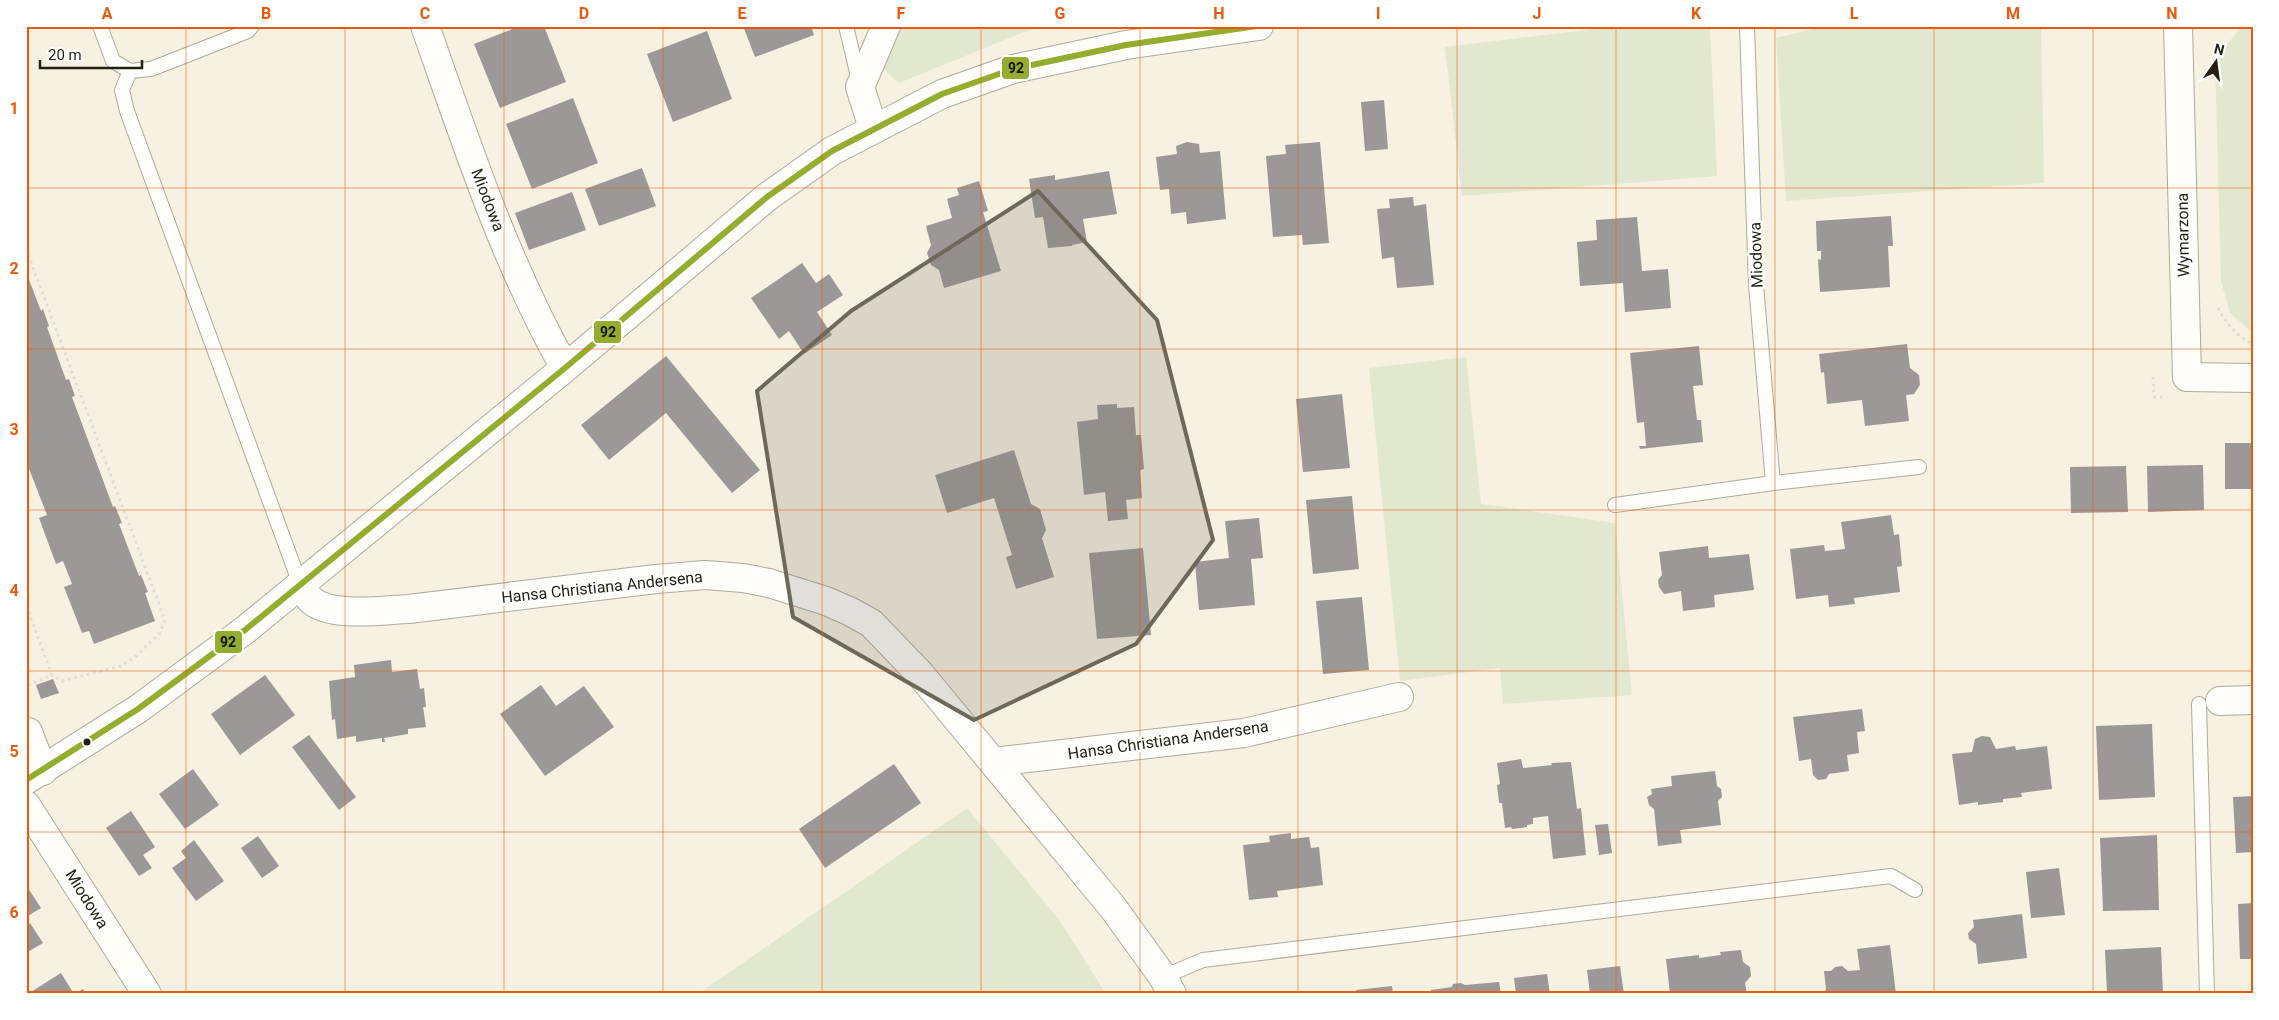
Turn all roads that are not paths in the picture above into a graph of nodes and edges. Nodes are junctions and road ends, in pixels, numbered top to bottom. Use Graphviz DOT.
graph roads {
  1 [pos="100,26"];
  2 [pos="252,26"];
  3 [pos="425,26"];
  4 [pos="846,26"];
  5 [pos="886,26"];
  6 [pos="1259,26"];
  7 [pos="1747,26"];
  8 [pos="2178,26"];
  9 [pos="130,71"];
  10 [pos="860,86"];
  11 [pos="873,128"];
  12 [pos="565,368"];
  13 [pos="2253,378"];
  14 [pos="1919,467"];
  15 [pos="1772,483"];
  16 [pos="1615,505"];
  17 [pos="300,584"];
  18 [pos="1399,697"];
  19 [pos="2253,700"];
  20 [pos="2209,703"];
  21 [pos="27,729"];
  22 [pos="994,762"];
  23 [pos="34,775"];
  24 [pos="26,805"];
  25 [pos="1915,890"];
  26 [pos="1167,986"];
  27 [pos="146,994"];
  28 [pos="2207,994"];
  1 -- 9 [label="lane"];
  2 -- 9 [label="lane"];
  3 -- 12 [label="street, Miodowa"];
  4 -- 10 [label="lane"];
  5 -- 10 [label="street"];
  6 -- 11 [label="street"];
  7 -- 15 [label="lane, Miodowa"];
  8 -- 13 [label="street, Wymarzona"];
  9 -- 17 [label="lane"];
  10 -- 11 [label="street"];
  11 -- 12 [label="street"];
  12 -- 17 [label="street"];
  14 -- 15 [label="lane"];
  15 -- 16 [label="lane"];
  17 -- 22 [label="street, Hansa Christiana Andersena"];
  17 -- 23 [label="street"];
  18 -- 22 [label="street, Hansa Christiana Andersena"];
  19 -- 20 [label="street"];
  20 -- 28 [label="lane"];
  21 -- 23 [label="street"];
  22 -- 26 [label="street, Hansa Christiana Andersena"];
  24 -- 27 [label="street, Miodowa"];
  25 -- 26 [label="lane"];
}
